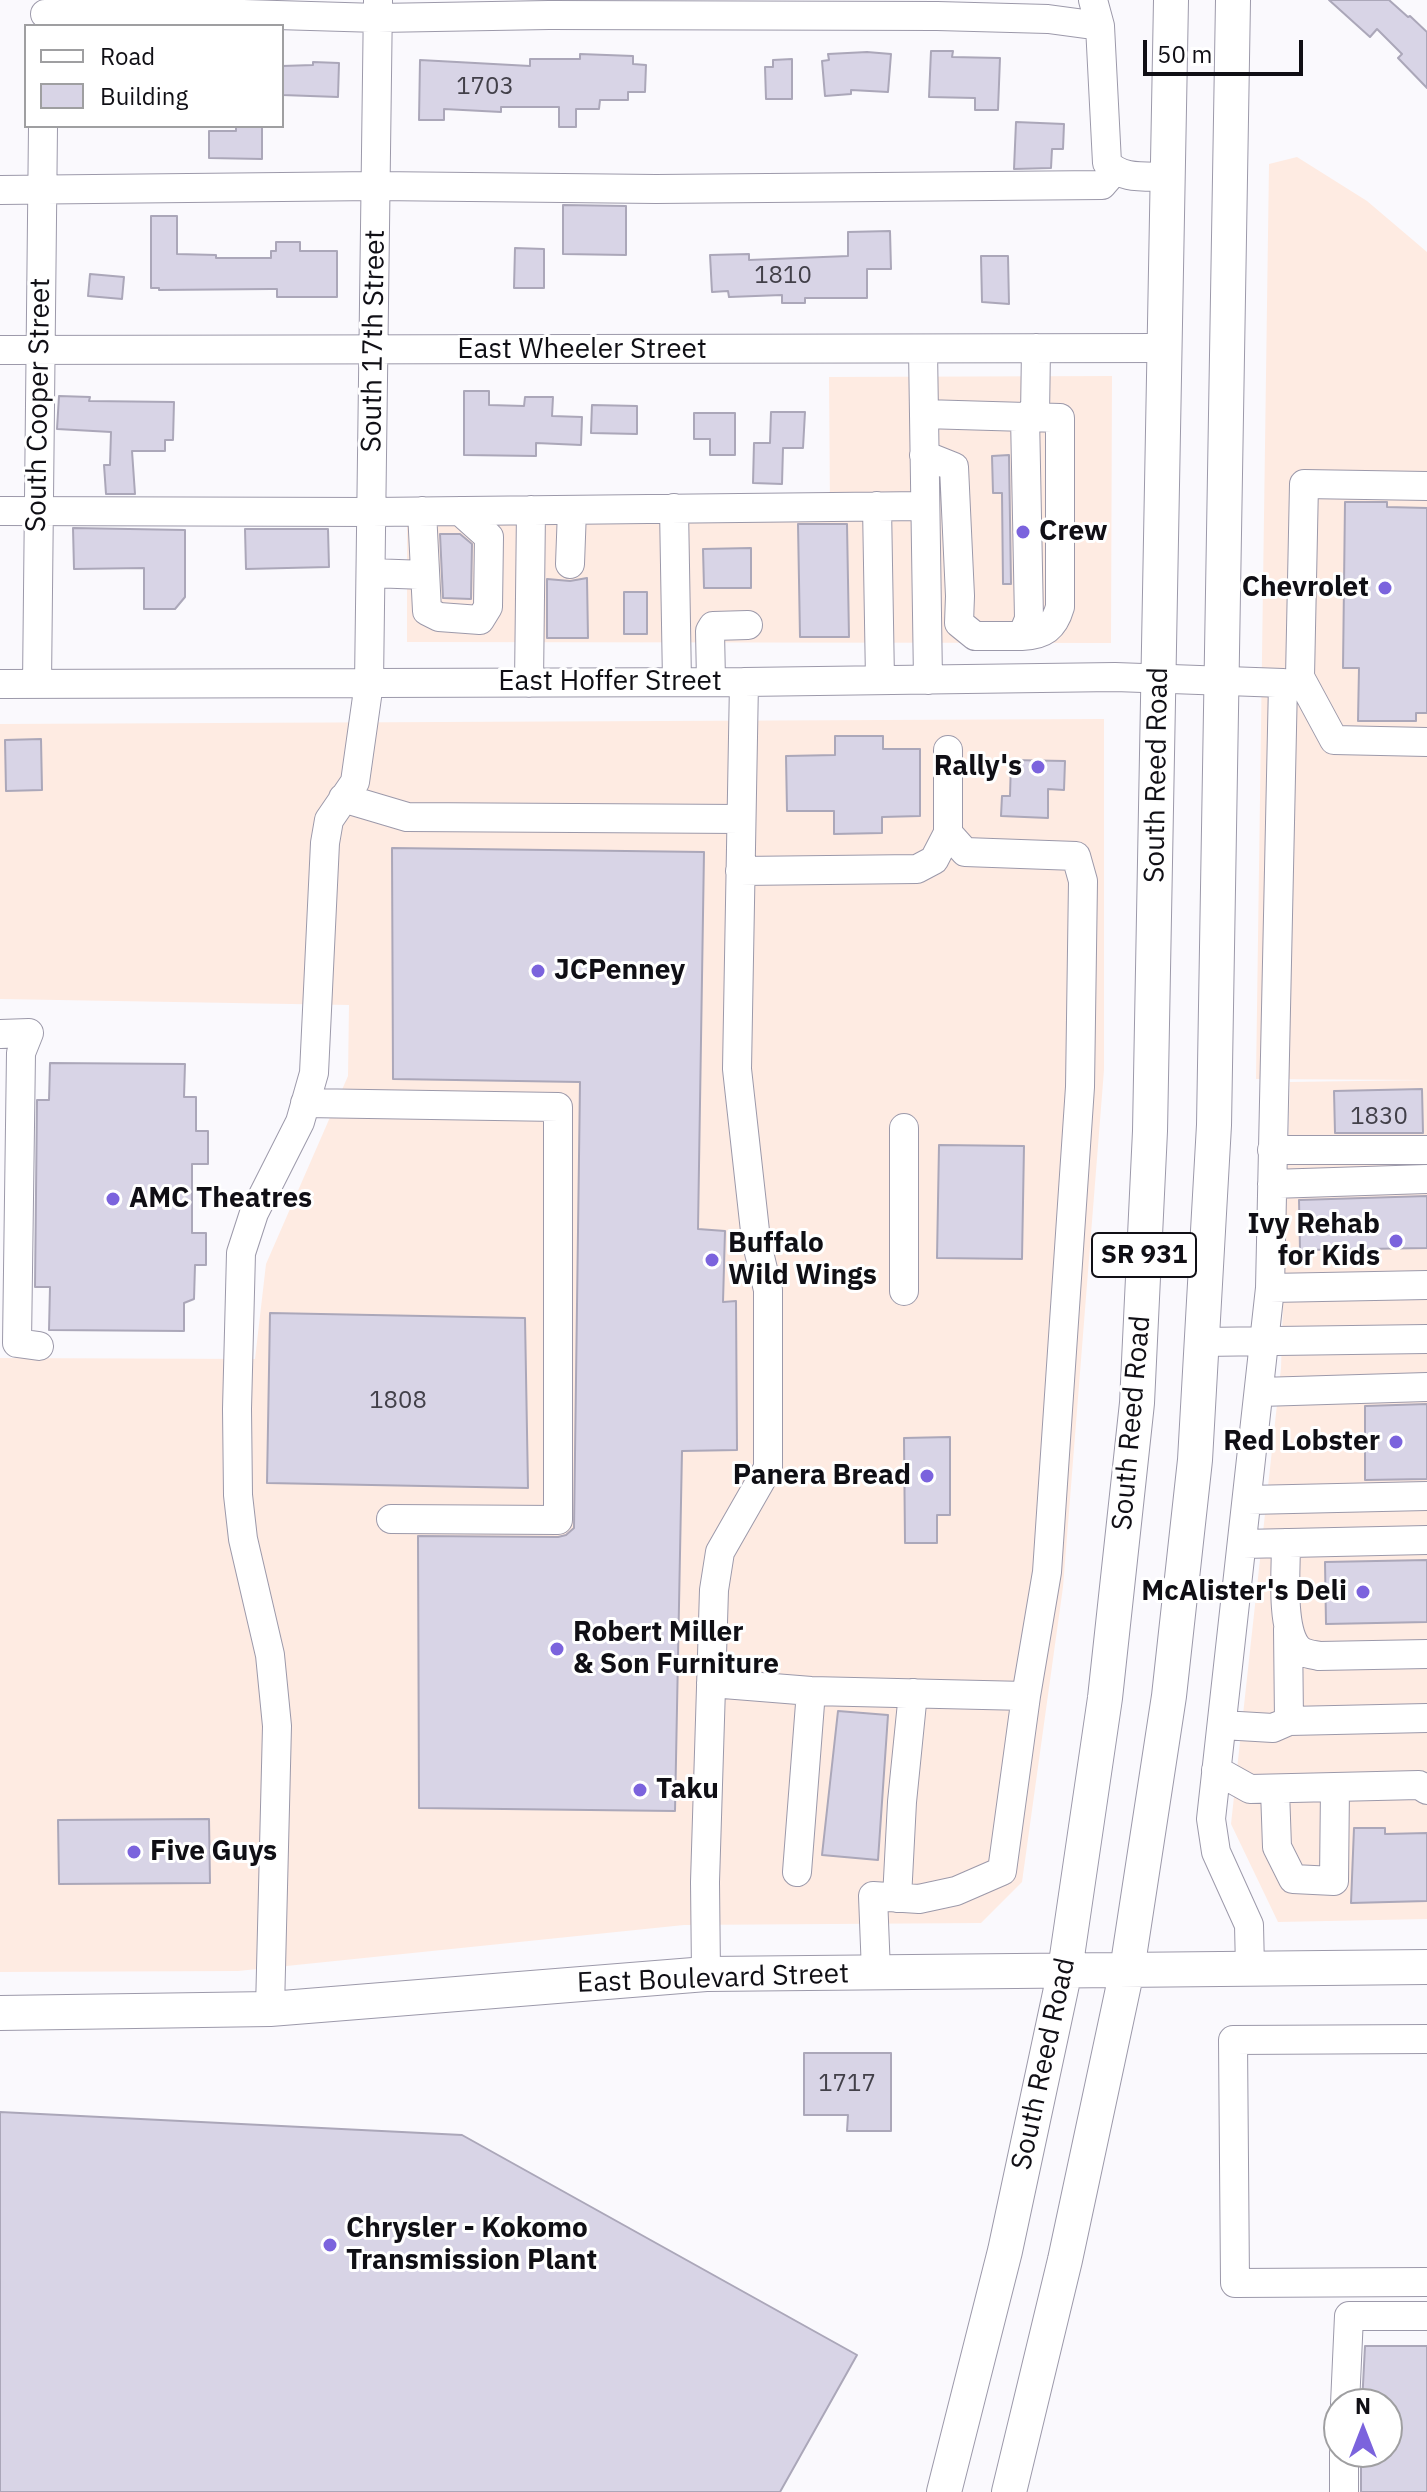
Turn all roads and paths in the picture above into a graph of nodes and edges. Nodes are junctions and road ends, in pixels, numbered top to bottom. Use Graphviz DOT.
graph roads {
  1 [pos="1171,0"];
  2 [pos="1233,0"];
  3 [pos="207,6"];
  4 [pos="549,8"];
  5 [pos="378,9"];
  6 [pos="45,13"];
  7 [pos="1096,13"];
  8 [pos="43,128"];
  9 [pos="1114,171"];
  10 [pos="1167,177"];
  11 [pos="376,186"];
  12 [pos="0,190"];
  13 [pos="42,190"];
  14 [pos="1036,348"];
  15 [pos="1164,348"];
  16 [pos="923,349"];
  17 [pos="0,350"];
  18 [pos="40,350"];
  19 [pos="374,351"];
  20 [pos="924,414"];
  21 [pos="1030,416"];
  22 [pos="924,455"];
  23 [pos="1427,486"];
  24 [pos="877,506"];
  25 [pos="924,506"];
  26 [pos="674,508"];
  27 [pos="531,510"];
  28 [pos="572,510"];
  29 [pos="0,511"];
  30 [pos="38,511"];
  31 [pos="422,511"];
  32 [pos="460,511"];
  33 [pos="372,512"];
  34 [pos="570,564"];
  35 [pos="371,573"];
  36 [pos="425,575"];
  37 [pos="748,625"];
  38 [pos="1159,678"];
  39 [pos="880,680"];
  40 [pos="928,680"];
  41 [pos="1292,680"];
  42 [pos="711,681"];
  43 [pos="677,682"];
  44 [pos="744,682"];
  45 [pos="369,683"];
  46 [pos="529,683"];
  47 [pos="1220,683"];
  48 [pos="0,684"];
  49 [pos="37,684"];
  50 [pos="1427,742"];
  51 [pos="948,750"];
  52 [pos="343,798"];
  53 [pos="741,819"];
  54 [pos="948,833"];
  55 [pos="740,871"];
  56 [pos="0,1034"];
  57 [pos="305,1103"];
  58 [pos="904,1128"];
  59 [pos="1272,1150"];
  60 [pos="1427,1150"];
  61 [pos="1427,1179"];
  62 [pos="1272,1184"];
  63 [pos="1427,1285"];
  64 [pos="1270,1288"];
  65 [pos="904,1291"];
  66 [pos="1427,1339"];
  67 [pos="1201,1342"];
  68 [pos="1265,1342"];
  69 [pos="39,1346"];
  70 [pos="1427,1387"];
  71 [pos="1260,1392"];
  72 [pos="1427,1496"];
  73 [pos="1248,1500"];
  74 [pos="391,1519"];
  75 [pos="1427,1540"];
  76 [pos="1286,1543"];
  77 [pos="1243,1544"];
  78 [pos="1288,1628"];
  79 [pos="1427,1654"];
  80 [pos="711,1683"];
  81 [pos="811,1691"];
  82 [pos="913,1693"];
  83 [pos="1026,1696"];
  84 [pos="1427,1718"];
  85 [pos="1289,1721"];
  86 [pos="1222,1725"];
  87 [pos="1216,1770"];
  88 [pos="1335,1787"];
  89 [pos="1275,1790"];
  90 [pos="1427,1790"];
  91 [pos="797,1872"];
  92 [pos="897,1898"];
  93 [pos="1427,1967"];
  94 [pos="1250,1968"];
  95 [pos="1065,1970"];
  96 [pos="1127,1970"];
  97 [pos="876,1972"];
  98 [pos="706,1974"];
  99 [pos="270,2009"];
  100 [pos="0,2013"];
  101 [pos="1427,2039"];
  102 [pos="1427,2282"];
  103 [pos="1427,2316"];
  104 [pos="1346,2388"];
  105 [pos="1344,2468"];
  106 [pos="944,2492"];
  107 [pos="1009,2492"];
  108 [pos="1344,2492"];
  1 -- 10 [label="main road, South Reed Road / SR 931"];
  2 -- 47 [label="main road, SR 931"];
  3 -- 5 [label="street"];
  3 -- 6 [label="street"];
  4 -- 5 [label="street"];
  4 -- 7 [label="street"];
  5 -- 11 [label="street, South 17th Street"];
  7 -- 9 [label="street"];
  8 -- 13 [label="street, South Cooper Street"];
  9 -- 10 [label="street"];
  9 -- 11 [label="street"];
  10 -- 15 [label="main road, South Reed Road / SR 931"];
  11 -- 13 [label="street"];
  11 -- 19 [label="street, South 17th Street"];
  12 -- 13 [label="street"];
  13 -- 18 [label="street, South Cooper Street"];
  14 -- 15 [label="street, East Wheeler Street"];
  14 -- 16 [label="street, East Wheeler Street"];
  14 -- 21 [label="street"];
  15 -- 38 [label="main road, South Reed Road / SR 931"];
  16 -- 19 [label="street, East Wheeler Street"];
  16 -- 20 [label="street"];
  17 -- 18 [label="street, East Wheeler Street"];
  18 -- 19 [label="street, East Wheeler Street"];
  18 -- 30 [label="street, South Cooper Street"];
  19 -- 33 [label="street, South 17th Street"];
  20 -- 21 [label="street"];
  20 -- 22 [label="street"];
  21 -- 22 [label="street"];
  22 -- 25 [label="street"];
  23 -- 41 [label="street"];
  24 -- 25 [label="street"];
  24 -- 26 [label="street"];
  24 -- 39 [label="street"];
  25 -- 40 [label="street"];
  26 -- 28 [label="street"];
  26 -- 43 [label="street"];
  27 -- 28 [label="street"];
  27 -- 32 [label="street"];
  27 -- 46 [label="street"];
  28 -- 34 [label="street"];
  29 -- 30 [label="street"];
  30 -- 33 [label="street"];
  30 -- 49 [label="street, South Cooper Street"];
  31 -- 32 [label="street"];
  31 -- 33 [label="street"];
  31 -- 36 [label="street"];
  32 -- 36 [label="street"];
  33 -- 35 [label="street, South 17th Street"];
  35 -- 36 [label="street"];
  35 -- 45 [label="street, South 17th Street"];
  37 -- 42 [label="street"];
  38 -- 40 [label="street, East Hoffer Street"];
  38 -- 47 [label="street, East Hoffer Street"];
  38 -- 95 [label="main road, South Reed Road / SR 931"];
  39 -- 40 [label="street, East Hoffer Street"];
  39 -- 44 [label="street, East Hoffer Street"];
  41 -- 47 [label="street, East Hoffer Street"];
  41 -- 50 [label="street"];
  41 -- 59 [label="street"];
  42 -- 43 [label="street, East Hoffer Street"];
  42 -- 44 [label="street, East Hoffer Street"];
  43 -- 46 [label="street, East Hoffer Street"];
  44 -- 53 [label="street"];
  45 -- 46 [label="street, East Hoffer Street"];
  45 -- 49 [label="street, East Hoffer Street"];
  45 -- 52 [label="street, South 17th Street"];
  47 -- 67 [label="main road, SR 931"];
  48 -- 49 [label="street, East Hoffer Street"];
  51 -- 54 [label="street"];
  52 -- 53 [label="street"];
  52 -- 57 [label="street, South 17th Street"];
  53 -- 55 [label="street"];
  54 -- 55 [label="street"];
  54 -- 83 [label="street"];
  55 -- 80 [label="street"];
  56 -- 69 [label="street"];
  57 -- 74 [label="street"];
  57 -- 99 [label="street, South 17th Street"];
  58 -- 65 [label="street"];
  59 -- 60 [label="street"];
  59 -- 62 [label="street"];
  61 -- 62 [label="street"];
  62 -- 64 [label="street"];
  63 -- 64 [label="street"];
  64 -- 68 [label="street"];
  66 -- 68 [label="street"];
  67 -- 68 [label="street"];
  67 -- 96 [label="main road, SR 931"];
  68 -- 71 [label="street"];
  70 -- 71 [label="street"];
  71 -- 73 [label="street"];
  72 -- 73 [label="street"];
  73 -- 77 [label="street"];
  75 -- 76 [label="street"];
  76 -- 77 [label="street"];
  76 -- 78 [label="street"];
  77 -- 86 [label="street"];
  78 -- 79 [label="street"];
  78 -- 85 [label="street"];
  80 -- 81 [label="street"];
  80 -- 98 [label="street"];
  81 -- 82 [label="street"];
  81 -- 91 [label="street"];
  82 -- 83 [label="street"];
  82 -- 92 [label="street"];
  83 -- 92 [label="street"];
  84 -- 85 [label="street"];
  85 -- 86 [label="street"];
  86 -- 87 [label="street"];
  87 -- 89 [label="street"];
  87 -- 94 [label="street"];
  88 -- 89 [label="street"];
  88 -- 89 [label="street"];
  88 -- 90 [label="street"];
  92 -- 97 [label="street"];
  93 -- 94 [label="main road, East Boulevard Street"];
  94 -- 96 [label="main road, East Boulevard Street"];
  95 -- 96 [label="main road, East Boulevard Street"];
  95 -- 97 [label="main road, East Boulevard Street"];
  95 -- 106 [label="main road, South Reed Road / SR 931"];
  96 -- 107 [label="main road, SR 931"];
  97 -- 98 [label="main road, East Boulevard Street"];
  98 -- 99 [label="main road, East Boulevard Street"];
  99 -- 100 [label="main road, East Boulevard Street"];
  101 -- 102 [label="street"];
  103 -- 104 [label="street"];
  105 -- 108 [label="street"];
}
